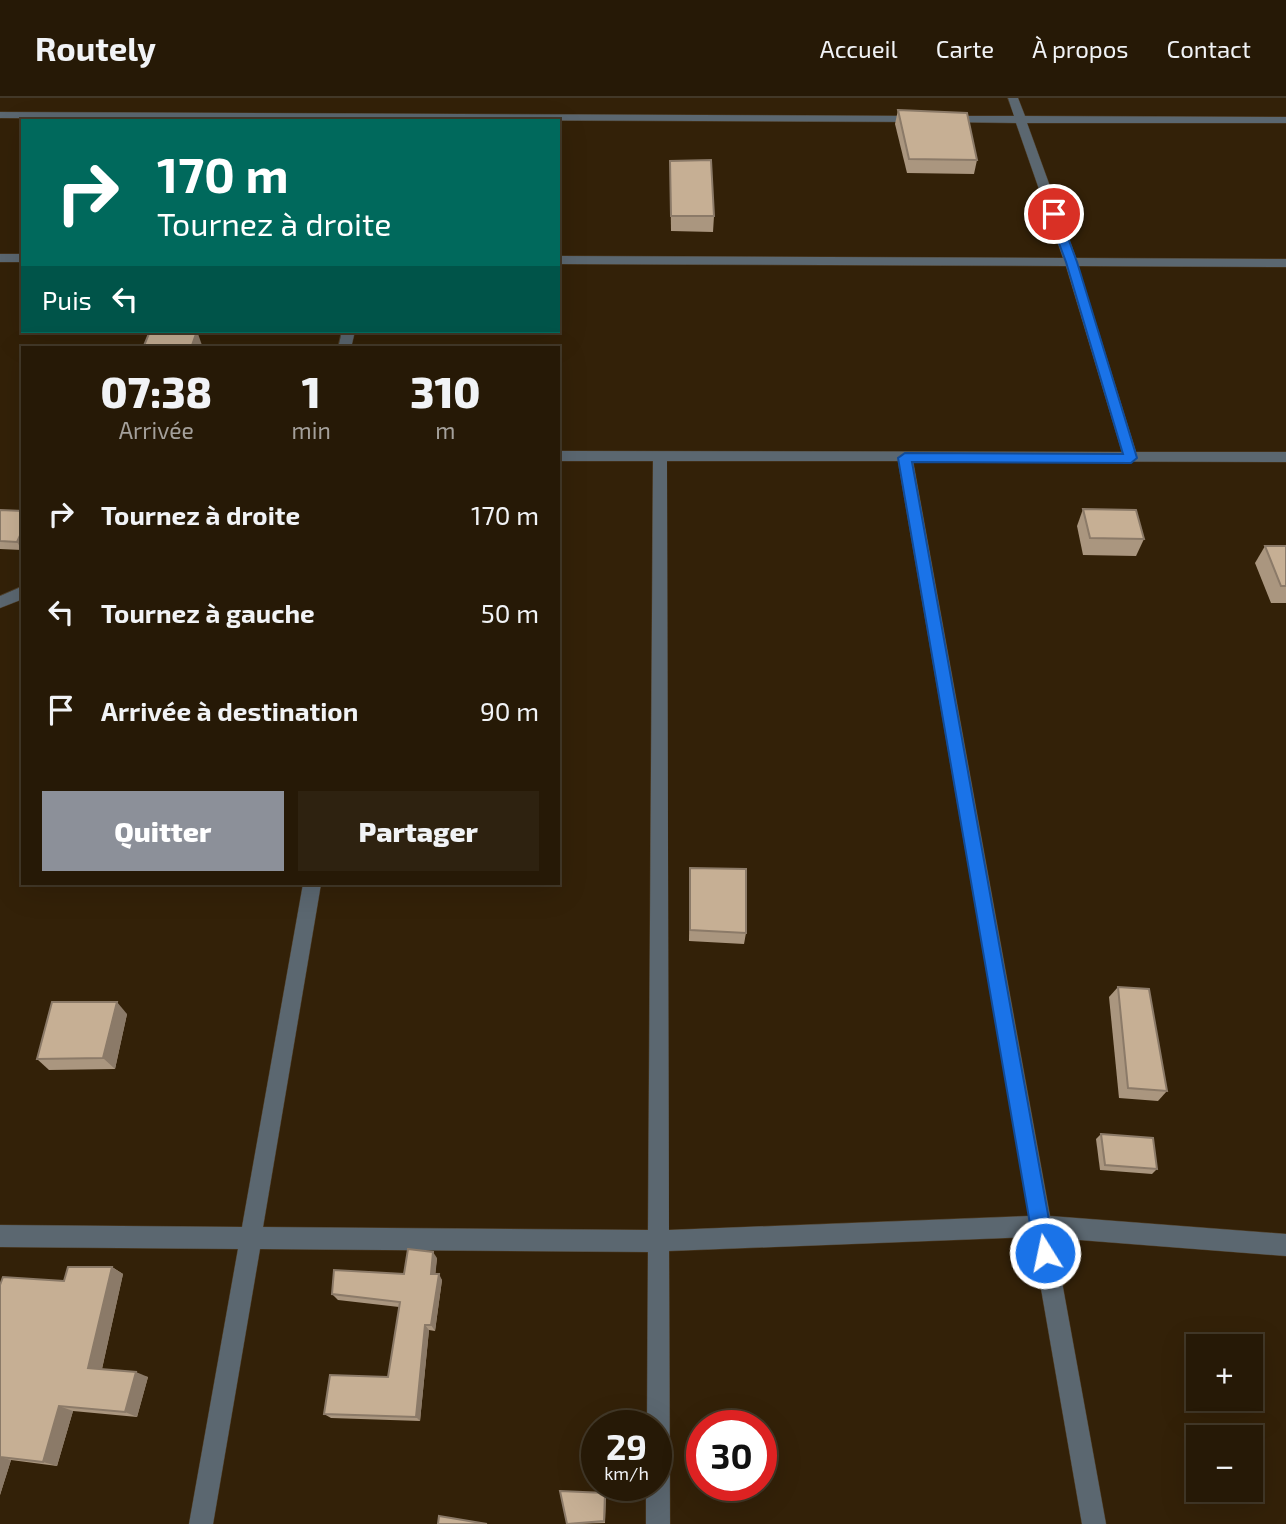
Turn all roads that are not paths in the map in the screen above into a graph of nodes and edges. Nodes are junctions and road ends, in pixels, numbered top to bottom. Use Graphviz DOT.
graph roads {
  1 [pos="1013,98"];
  2 [pos="0,115"];
  3 [pos="395,115"];
  4 [pos="1018,119"];
  5 [pos="1286,120"];
  6 [pos="0,258"];
  7 [pos="21,258"];
  8 [pos="560,260"];
  9 [pos="1071,262"];
  10 [pos="1286,263"];
  11 [pos="560,456"];
  12 [pos="660,456"];
  13 [pos="1286,457"];
  14 [pos="905,458"];
  15 [pos="1131,458"];
  16 [pos="21,593"];
  17 [pos="0,602"];
  18 [pos="312,885"];
  19 [pos="1040,1226"];
  20 [pos="0,1236"];
  21 [pos="250,1237"];
  22 [pos="658,1241"];
  23 [pos="1286,1245"];
  24 [pos="201,1524"];
  25 [pos="658,1524"];
  26 [pos="1094,1524"];
  1 -- 4 [label="street"];
  2 -- 3 [label="street"];
  3 -- 4 [label="street"];
  4 -- 5 [label="street"];
  4 -- 9 [label="street"];
  6 -- 7 [label="street"];
  8 -- 9 [label="street"];
  9 -- 10 [label="street"];
  9 -- 15 [label="street"];
  11 -- 12 [label="street"];
  12 -- 14 [label="street"];
  12 -- 22 [label="street"];
  13 -- 15 [label="street"];
  14 -- 15 [label="street"];
  14 -- 19 [label="street"];
  16 -- 17 [label="street"];
  18 -- 21 [label="street"];
  19 -- 22 [label="street"];
  19 -- 23 [label="street"];
  19 -- 26 [label="street"];
  20 -- 21 [label="street"];
  21 -- 22 [label="street"];
  21 -- 24 [label="street"];
  22 -- 25 [label="street"];
}
